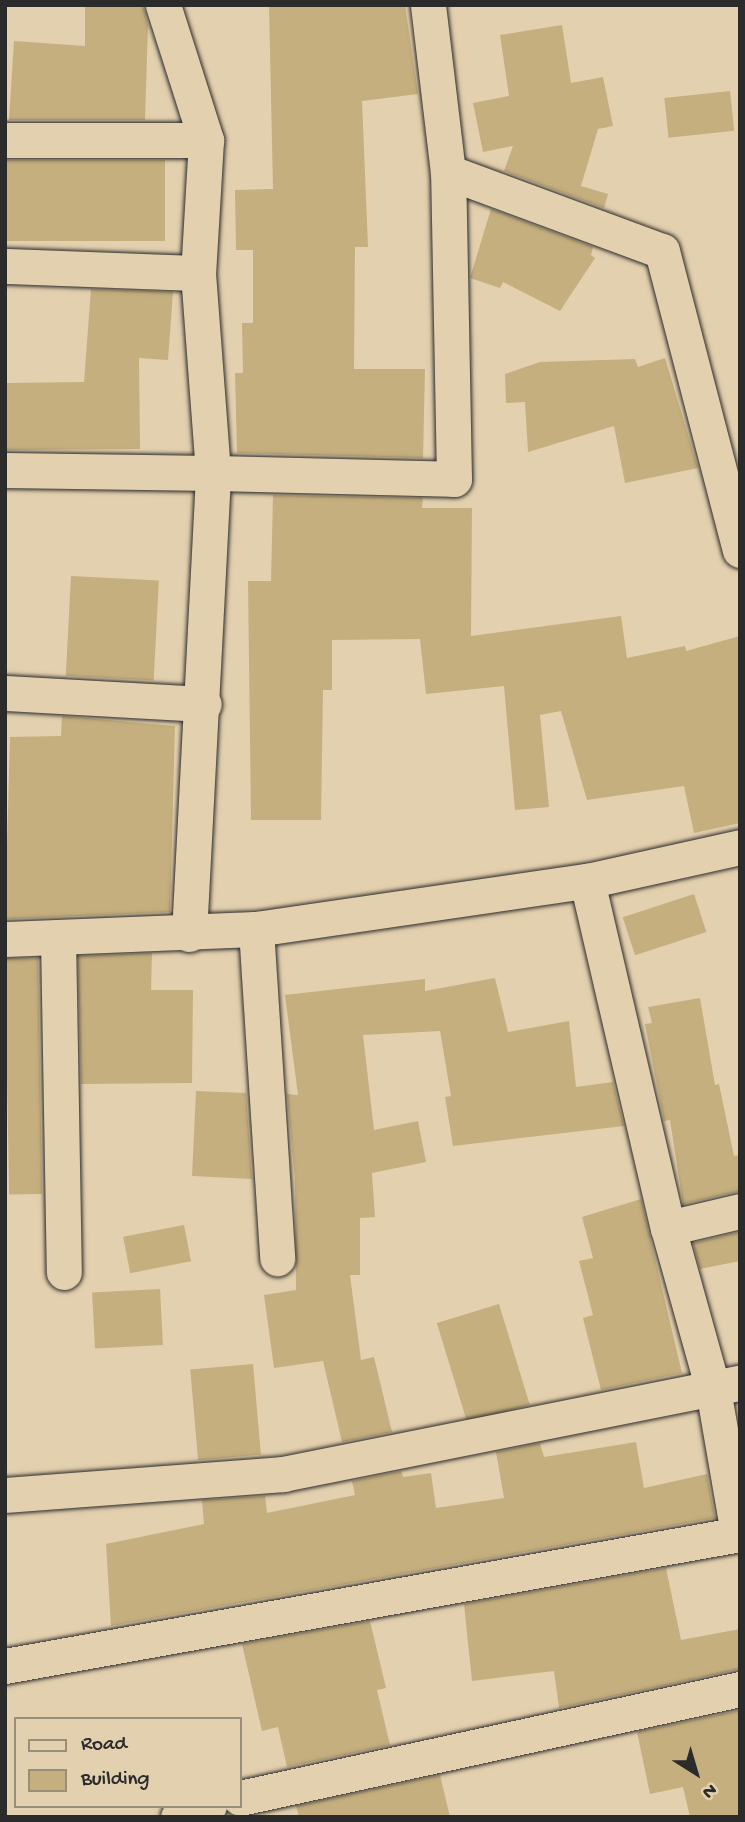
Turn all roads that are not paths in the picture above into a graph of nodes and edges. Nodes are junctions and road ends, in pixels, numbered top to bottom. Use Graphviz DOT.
graph roads {
  1 [pos="163,5"];
  2 [pos="428,5"];
  3 [pos="5,140"];
  4 [pos="206,140"];
  5 [pos="447,172"];
  6 [pos="5,266"];
  7 [pos="198,273"];
  8 [pos="5,470"];
  9 [pos="213,473"];
  10 [pos="740,550"];
  11 [pos="5,692"];
  12 [pos="204,704"];
  13 [pos="740,847"];
  14 [pos="587,881"];
  15 [pos="256,929"];
  16 [pos="189,934"];
  17 [pos="58,937"];
  18 [pos="5,939"];
  19 [pos="740,1211"];
  20 [pos="668,1228"];
  21 [pos="277,1258"];
  22 [pos="64,1272"];
  23 [pos="727,1386"];
  24 [pos="5,1495"];
  25 [pos="739,1534"];
  26 [pos="5,1666"];
  27 [pos="740,1689"];
  28 [pos="242,1798"];
  29 [pos="203,1808"];
  30 [pos="178,1817"];
  1 -- 4 [label="street"];
  2 -- 5 [label="street"];
  3 -- 4 [label="street"];
  4 -- 7 [label="street"];
  5 -- 9 [label="street"];
  5 -- 10 [label="street"];
  6 -- 7 [label="street"];
  7 -- 9 [label="street"];
  8 -- 9 [label="street"];
  9 -- 12 [label="street"];
  11 -- 12 [label="street"];
  12 -- 16 [label="street"];
  13 -- 14 [label="street"];
  14 -- 15 [label="street"];
  14 -- 20 [label="street"];
  15 -- 16 [label="street"];
  15 -- 21 [label="street"];
  16 -- 17 [label="street"];
  17 -- 18 [label="street"];
  17 -- 22 [label="street"];
  19 -- 20 [label="street"];
  20 -- 23 [label="street"];
  23 -- 24 [label="street"];
  23 -- 25 [label="street"];
  25 -- 26 [label="street"];
  27 -- 28 [label="street"];
  29 -- 30 [label="street"];
}
